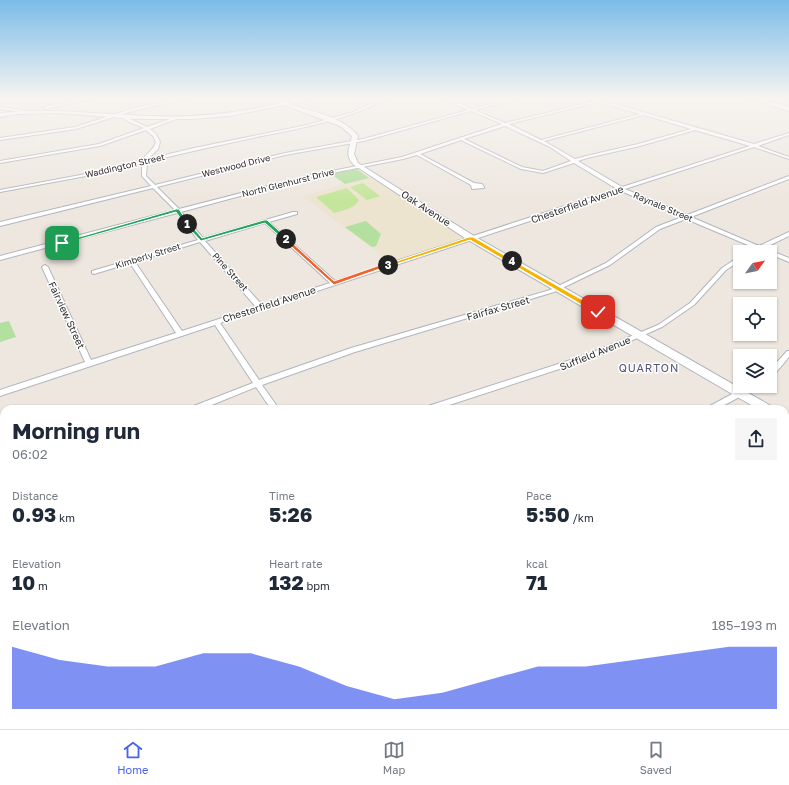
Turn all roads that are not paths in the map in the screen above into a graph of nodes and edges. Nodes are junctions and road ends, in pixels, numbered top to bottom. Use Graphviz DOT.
graph roads {
  1 [pos="48,132"];
  2 [pos="138,132"];
  3 [pos="152,132"];
  4 [pos="276,132"];
  5 [pos="353,132"];
  6 [pos="390,132"];
  7 [pos="482,132"];
  8 [pos="523,132"];
  9 [pos="575,132"];
  10 [pos="681,132"];
  11 [pos="707,132"];
  12 [pos="789,134"];
  13 [pos="0,139"];
  14 [pos="461,139"];
  15 [pos="541,141"];
  16 [pos="354,142"];
  17 [pos="753,146"];
  18 [pos="418,154"];
  19 [pos="789,158"];
  20 [pos="145,161"];
  21 [pos="575,161"];
  22 [pos="0,162"];
  23 [pos="361,167"];
  24 [pos="789,177"];
  25 [pos="472,184"];
  26 [pos="153,186"];
  27 [pos="621,189"];
  28 [pos="0,191"];
  29 [pos="177,210"];
  30 [pos="295,213"];
  31 [pos="685,216"];
  32 [pos="266,222"];
  33 [pos="0,224"];
  34 [pos="789,234"];
  35 [pos="471,238"];
  36 [pos="201,239"];
  37 [pos="753,245"];
  38 [pos="763,245"];
  39 [pos="777,255"];
  40 [pos="0,258"];
  41 [pos="789,260"];
  42 [pos="131,261"];
  43 [pos="733,263"];
  44 [pos="44,267"];
  45 [pos="94,272"];
  46 [pos="334,283"];
  47 [pos="558,288"];
  48 [pos="260,307"];
  49 [pos="216,322"];
  50 [pos="180,333"];
  51 [pos="639,335"];
  52 [pos="789,354"];
  53 [pos="89,364"];
  54 [pos="777,367"];
  55 [pos="257,384"];
  56 [pos="0,393"];
  57 [pos="740,394"];
  58 [pos="204,405"];
  59 [pos="272,405"];
  60 [pos="440,405"];
  61 [pos="719,405"];
  62 [pos="760,405"];
  1 -- 13 [label="street"];
  2 -- 22 [label="street"];
  3 -- 20 [label="street"];
  4 -- 20 [label="street, Waddington Street"];
  5 -- 16 [label="street"];
  6 -- 16 [label="street, Westwood Drive"];
  7 -- 14 [label="street, North Glenhurst Drive"];
  8 -- 15 [label="street, Raynale Street"];
  9 -- 15 [label="street"];
  10 -- 21 [label="street"];
  11 -- 17 [label="street"];
  12 -- 17 [label="street, Chesterfield Avenue"];
  14 -- 18 [label="street, North Glenhurst Drive"];
  14 -- 21 [label="street"];
  15 -- 21 [label="street, Raynale Street"];
  16 -- 23 [label="street, Oak Avenue"];
  16 -- 26 [label="street, Westwood Drive"];
  17 -- 19 [label="street"];
  17 -- 27 [label="street, Chesterfield Avenue"];
  18 -- 23 [label="street, North Glenhurst Drive"];
  18 -- 25 [label="street"];
  20 -- 26 [label="street, Pine Street"];
  20 -- 28 [label="street, Waddington Street"];
  21 -- 27 [label="street, Raynale Street"];
  23 -- 29 [label="street, North Glenhurst Drive"];
  23 -- 35 [label="street, Oak Avenue"];
  24 -- 31 [label="street, Fairfax Street"];
  26 -- 29 [label="street, Pine Street"];
  26 -- 33 [label="street, Westwood Drive"];
  27 -- 31 [label="street, Raynale Street"];
  27 -- 35 [label="street, Chesterfield Avenue"];
  29 -- 36 [label="street, Pine Street"];
  29 -- 40 [label="street, North Glenhurst Drive"];
  30 -- 32 [label="street, Kimberly Street"];
  31 -- 37 [label="street, Raynale Street"];
  31 -- 47 [label="street, Fairfax Street"];
  32 -- 36 [label="street, Kimberly Street"];
  32 -- 46 [label="street"];
  34 -- 38 [label="street"];
  35 -- 46 [label="street, Chesterfield Avenue"];
  35 -- 47 [label="street, Oak Avenue"];
  36 -- 42 [label="street, Kimberly Street"];
  36 -- 48 [label="street, Pine Street"];
  39 -- 41 [label="street, Raynale Street"];
  42 -- 45 [label="street, Kimberly Street"];
  42 -- 50 [label="street"];
  43 -- 51 [label="street, Suffield Avenue"];
  44 -- 53 [label="street, Fairview Street"];
  46 -- 48 [label="street, Chesterfield Avenue"];
  47 -- 51 [label="street, Oak Avenue"];
  47 -- 55 [label="street, Fairfax Street"];
  48 -- 49 [label="street, Chesterfield Avenue"];
  49 -- 50 [label="street, Chesterfield Avenue"];
  49 -- 55 [label="street"];
  50 -- 53 [label="street, Chesterfield Avenue"];
  51 -- 57 [label="street, Oak Avenue"];
  51 -- 60 [label="street, Suffield Avenue"];
  52 -- 54 [label="street"];
  53 -- 56 [label="street, Chesterfield Avenue"];
  55 -- 58 [label="street, Fairfax Street"];
  55 -- 59 [label="street"];
  57 -- 61 [label="street"];
  57 -- 62 [label="street, Oak Avenue"];
}
